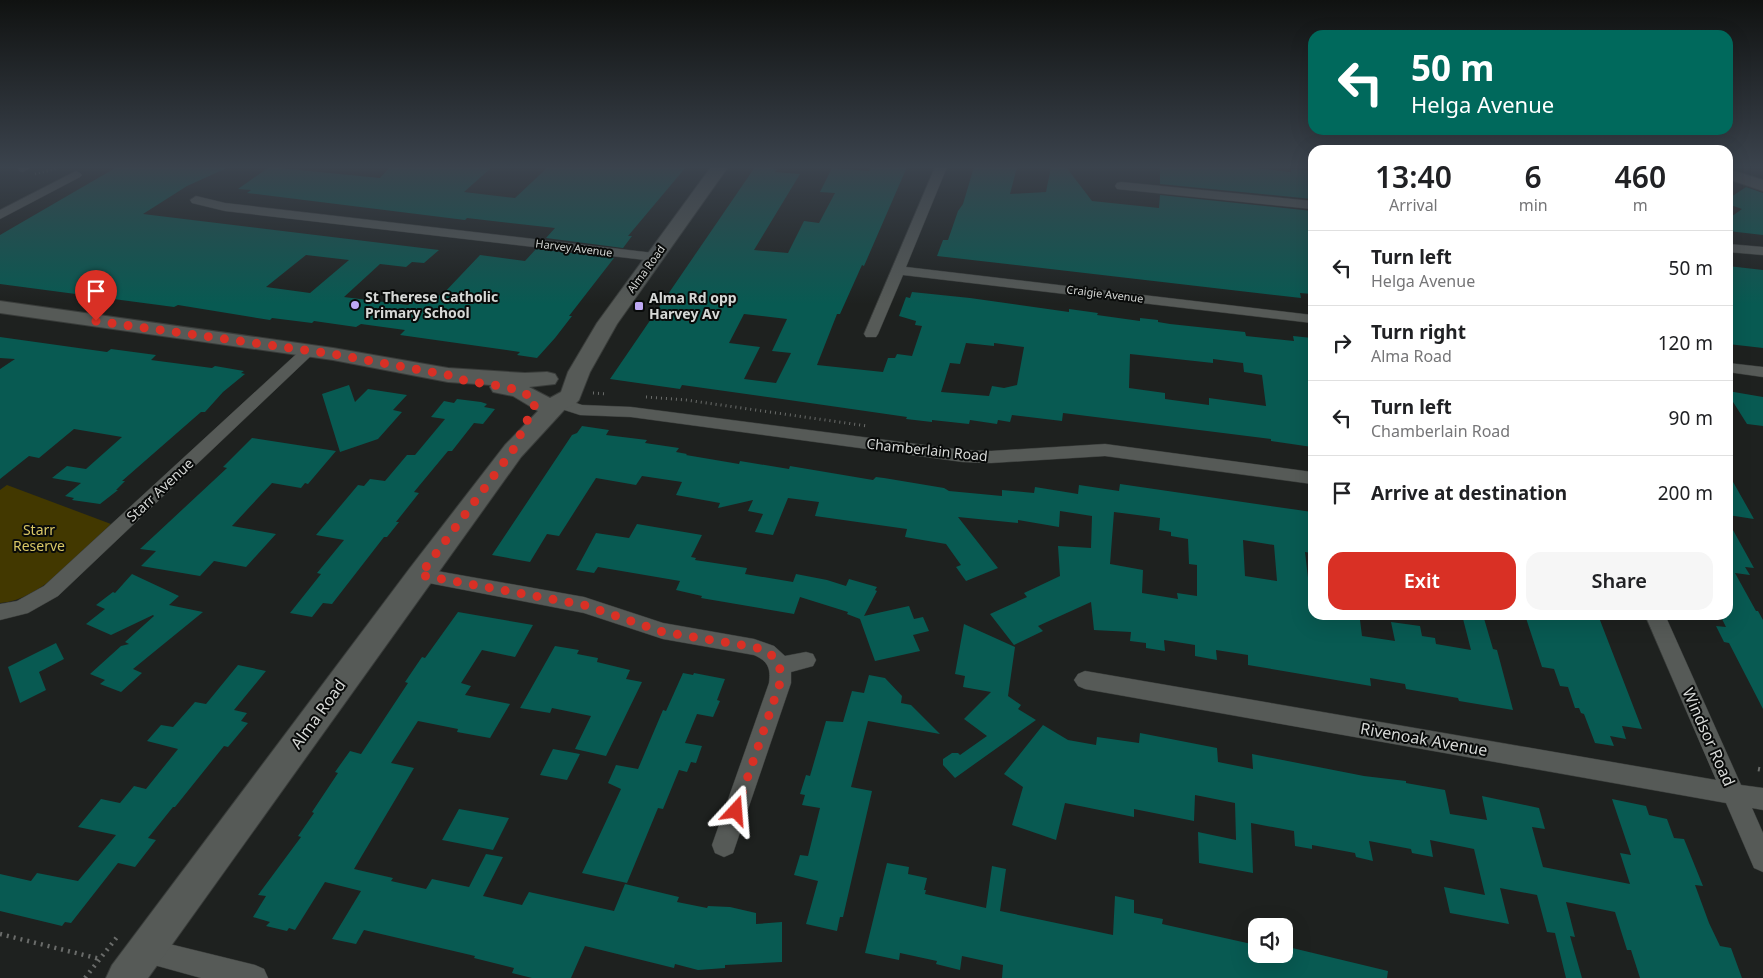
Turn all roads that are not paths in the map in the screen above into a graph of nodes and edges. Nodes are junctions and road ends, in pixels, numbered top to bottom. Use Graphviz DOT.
graph roads {
  1 [pos="273,213"];
  2 [pos="687,213"];
  3 [pos="921,213"];
  4 [pos="1733,248"];
  5 [pos="1763,251"];
  6 [pos="654,257"];
  7 [pos="896,270"];
  8 [pos="0,307"];
  9 [pos="1308,318"];
  10 [pos="871,334"];
  11 [pos="309,350"];
  12 [pos="1733,369"];
  13 [pos="1763,372"];
  14 [pos="559,392"];
  15 [pos="1308,477"];
  16 [pos="420,575"];
  17 [pos="0,612"];
  18 [pos="1657,620"];
  19 [pos="806,660"];
  20 [pos="780,666"];
  21 [pos="1085,680"];
  22 [pos="1734,793"];
  23 [pos="1763,799"];
  24 [pos="724,845"];
  25 [pos="1763,860"];
  26 [pos="121,956"];
  27 [pos="255,978"];
  1 -- 6 [label="street, Harvey Avenue"];
  2 -- 6 [label="main road, Alma Road"];
  3 -- 7 [label="street"];
  4 -- 5 [label="street"];
  6 -- 14 [label="main road, Alma Road"];
  7 -- 9 [label="street, Craigie Avenue"];
  7 -- 10 [label="street"];
  8 -- 11 [label="main road, Chamberlain Road"];
  11 -- 14 [label="main road, Chamberlain Road"];
  11 -- 17 [label="street, Starr Avenue"];
  12 -- 13 [label="street"];
  14 -- 15 [label="street, Chamberlain Road"];
  14 -- 16 [label="main road, Alma Road"];
  16 -- 20 [label="street"];
  16 -- 26 [label="main road, Alma Road"];
  18 -- 22 [label="street, Windsor Road"];
  19 -- 20 [label="street"];
  20 -- 24 [label="street"];
  21 -- 22 [label="street, Rivenoak Avenue"];
  22 -- 23 [label="street, Rivenoak Avenue"];
  22 -- 25 [label="street, Windsor Road"];
  26 -- 27 [label="street"];
}
